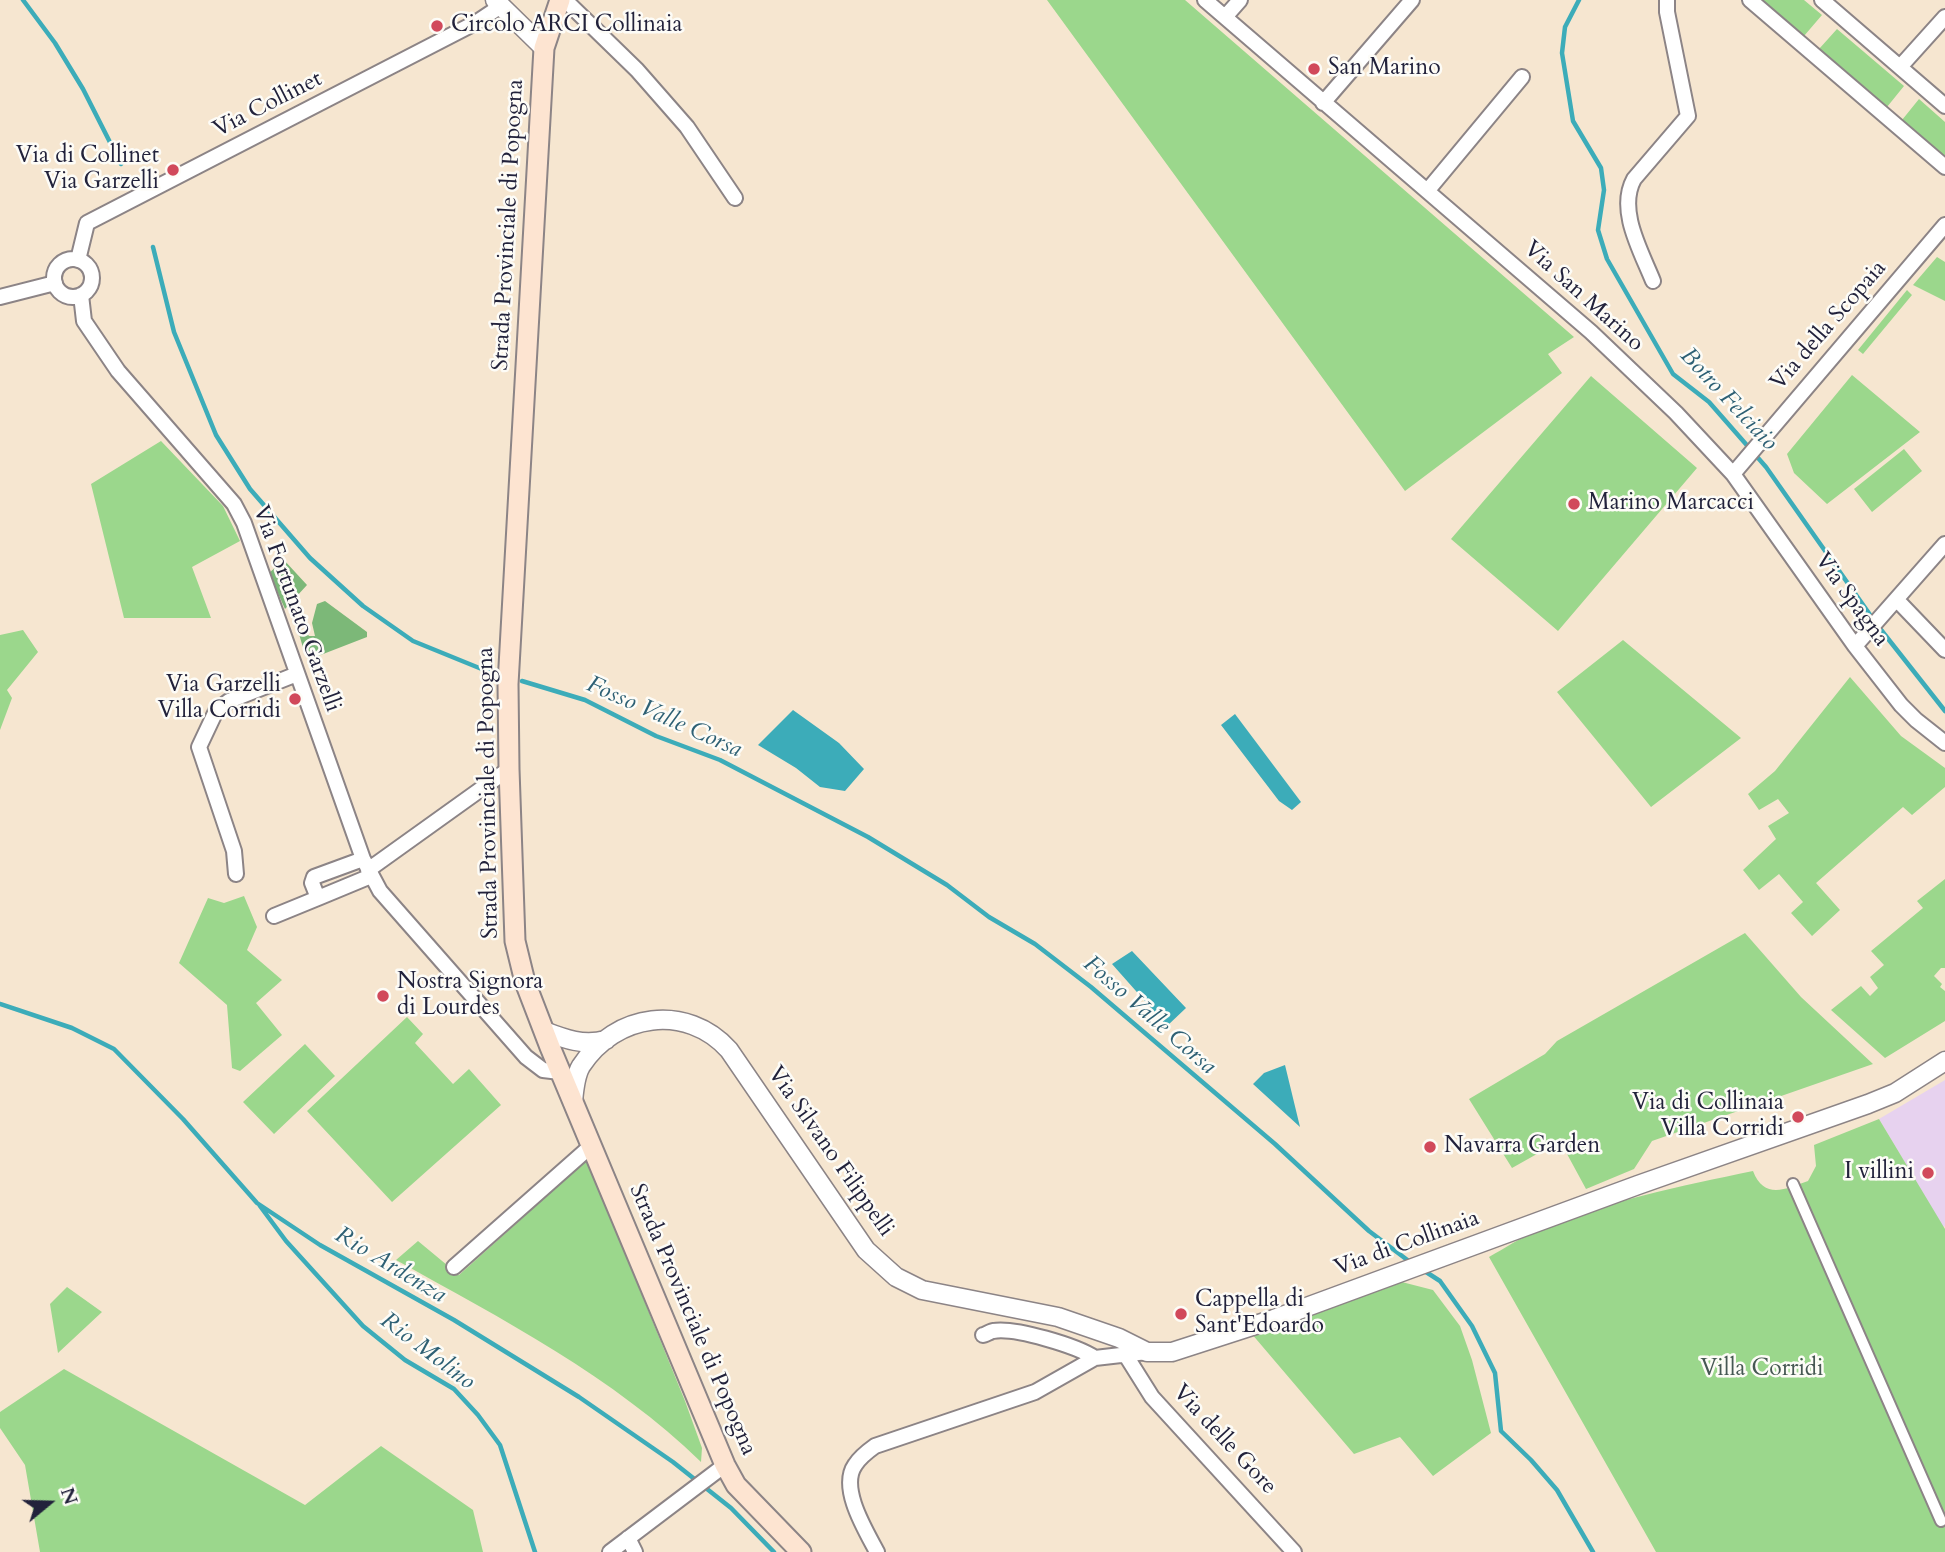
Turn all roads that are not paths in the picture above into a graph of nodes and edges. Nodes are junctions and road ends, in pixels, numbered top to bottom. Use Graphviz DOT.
graph roads {
  1 [pos="562,0"];
  2 [pos="1205,0"];
  3 [pos="1240,0"];
  4 [pos="1412,0"];
  5 [pos="1667,0"];
  6 [pos="1750,0"];
  7 [pos="1822,0"];
  8 [pos="498,3"];
  9 [pos="1945,16"];
  10 [pos="1225,17"];
  11 [pos="544,48"];
  12 [pos="1900,67"];
  13 [pos="1522,77"];
  14 [pos="1323,103"];
  15 [pos="1945,106"];
  16 [pos="1945,167"];
  17 [pos="1428,190"];
  18 [pos="735,198"];
  19 [pos="1945,225"];
  20 [pos="78,260"];
  21 [pos="1653,281"];
  22 [pos="55,283"];
  23 [pos="80,295"];
  24 [pos="0,297"];
  25 [pos="1732,474"];
  26 [pos="1945,544"];
  27 [pos="1895,602"];
  28 [pos="1855,646"];
  29 [pos="1945,650"];
  30 [pos="297,674"];
  31 [pos="1945,743"];
  32 [pos="509,769"];
  33 [pos="367,868"];
  34 [pos="236,874"];
  35 [pos="274,916"];
  36 [pos="544,1031"];
  37 [pos="599,1042"];
  38 [pos="1945,1061"];
  39 [pos="558,1065"];
  40 [pos="581,1066"];
  41 [pos="573,1102"];
  42 [pos="591,1146"];
  43 [pos="1793,1184"];
  44 [pos="454,1267"];
  45 [pos="983,1335"];
  46 [pos="1147,1352"];
  47 [pos="1125,1354"];
  48 [pos="1095,1358"];
  49 [pos="725,1465"];
  50 [pos="1941,1521"];
  51 [pos="628,1538"];
  52 [pos="610,1552"];
  53 [pos="635,1552"];
  54 [pos="801,1552"];
  55 [pos="877,1552"];
  56 [pos="1294,1552"];
  1 -- 11 [label="main road, Strada Provinciale di Popogna"];
  1 -- 18 [label="street"];
  2 -- 10 [label="street, Via San Marino"];
  3 -- 10 [label="street"];
  4 -- 14 [label="street"];
  5 -- 21 [label="street"];
  6 -- 16 [label="street"];
  7 -- 12 [label="street"];
  8 -- 11 [label="street"];
  8 -- 20 [label="street, Via Collinet"];
  9 -- 12 [label="street"];
  10 -- 14 [label="street, Via San Marino"];
  11 -- 32 [label="main road, Strada Provinciale di Popogna"];
  12 -- 15 [label="street"];
  13 -- 17 [label="street"];
  14 -- 17 [label="street, Via San Marino"];
  17 -- 25 [label="street, Via San Marino"];
  19 -- 25 [label="street, Via della Scopaia"];
  20 -- 22 [label="street"];
  20 -- 23 [label="street"];
  22 -- 23 [label="street"];
  22 -- 24 [label="street"];
  23 -- 30 [label="street, Via Fortunato Garzelli"];
  25 -- 28 [label="street, Via Spagna"];
  26 -- 27 [label="street"];
  27 -- 28 [label="street"];
  27 -- 29 [label="street"];
  28 -- 31 [label="street, Via Spagna"];
  30 -- 33 [label="street, Via Fortunato Garzelli"];
  30 -- 34 [label="street"];
  32 -- 33 [label="street"];
  32 -- 36 [label="main road, Strada Provinciale di Popogna"];
  33 -- 35 [label="street"];
  33 -- 39 [label="street, Via Fortunato Garzelli"];
  36 -- 37 [label="street"];
  36 -- 39 [label="main road, Strada Provinciale di Popogna"];
  37 -- 39 [label="street, Via Silvano Filippelli"];
  37 -- 40 [label="street, Via Silvano Filippelli"];
  37 -- 46 [label="street, Via Silvano Filippelli"];
  38 -- 46 [label="street, Via di Collinaia"];
  39 -- 40 [label="street"];
  39 -- 41 [label="main road, Strada Provinciale di Popogna"];
  40 -- 41 [label="street"];
  41 -- 42 [label="main road, Strada Provinciale di Popogna"];
  42 -- 44 [label="street"];
  42 -- 49 [label="main road, Strada Provinciale di Popogna"];
  43 -- 50 [label="street"];
  45 -- 48 [label="street"];
  46 -- 47 [label="street, Via di Collinaia"];
  47 -- 48 [label="street, Via di Collinaia"];
  47 -- 56 [label="street, Via delle Gore"];
  48 -- 55 [label="street, Via di Collinaia"];
  49 -- 51 [label="street"];
  49 -- 54 [label="main road, Strada Provinciale di Popogna"];
  51 -- 52 [label="street"];
  51 -- 53 [label="street"];
}
